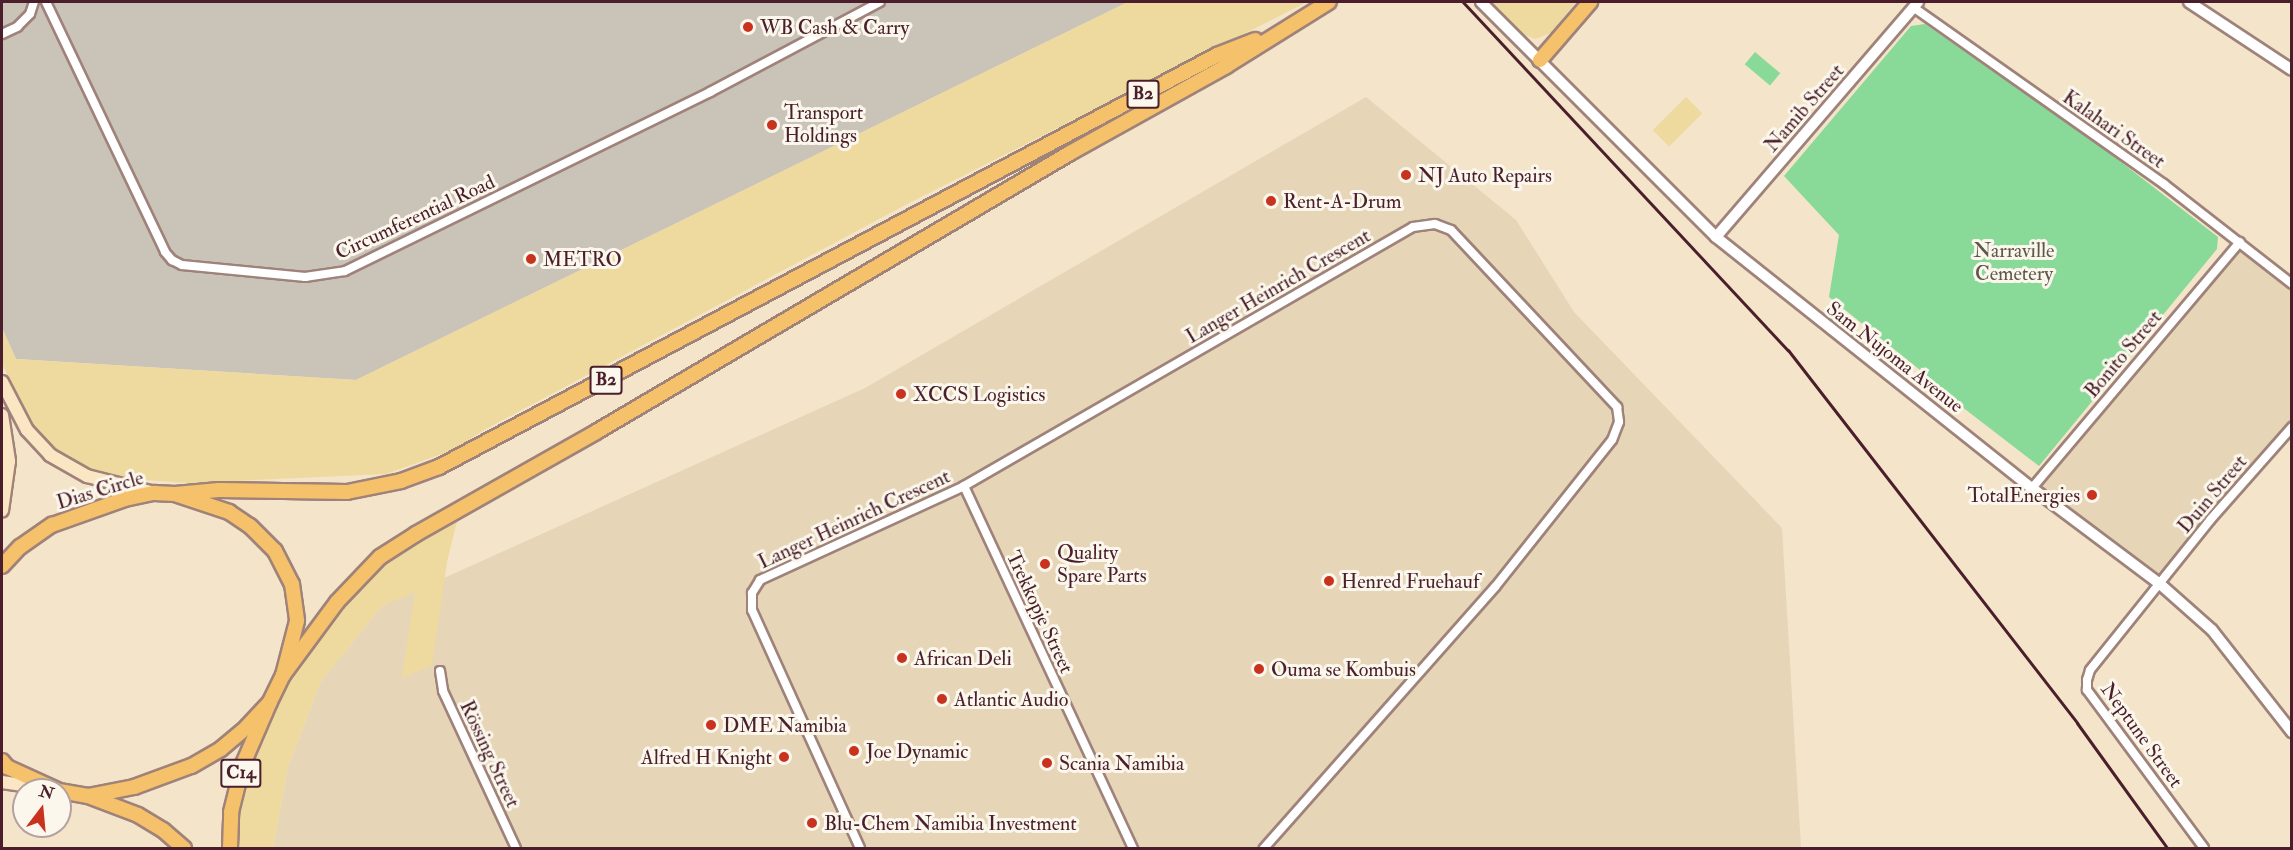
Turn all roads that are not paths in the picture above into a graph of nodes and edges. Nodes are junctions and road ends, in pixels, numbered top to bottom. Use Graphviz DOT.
graph roads {
  1 [pos="34,2"];
  2 [pos="46,2"];
  3 [pos="876,2"];
  4 [pos="1329,2"];
  5 [pos="1481,2"];
  6 [pos="1590,2"];
  7 [pos="2189,2"];
  8 [pos="1915,4"];
  9 [pos="1281,29"];
  10 [pos="2,34"];
  11 [pos="1540,60"];
  12 [pos="2292,70"];
  13 [pos="1716,237"];
  14 [pos="2240,242"];
  15 [pos="2292,284"];
  16 [pos="2,382"];
  17 [pos="2,415"];
  18 [pos="2292,427"];
  19 [pos="964,486"];
  20 [pos="2032,488"];
  21 [pos="154,493"];
  22 [pos="175,494"];
  23 [pos="2,511"];
  24 [pos="2,566"];
  25 [pos="2160,584"];
  26 [pos="440,671"];
  27 [pos="283,675"];
  28 [pos="270,702"];
  29 [pos="2291,730"];
  30 [pos="2,761"];
  31 [pos="32,778"];
  32 [pos="72,793"];
  33 [pos="88,796"];
  34 [pos="184,849"];
  35 [pos="230,849"];
  36 [pos="516,849"];
  37 [pos="860,849"];
  38 [pos="1133,849"];
  39 [pos="1264,849"];
  40 [pos="2204,849"];
  1 -- 10 [label="street"];
  2 -- 3 [label="street, Circumferential Road"];
  4 -- 9 [label="main road, B2"];
  5 -- 11 [label="street, Sam Nujoma Avenue"];
  6 -- 11 [label="main road"];
  7 -- 12 [label="street"];
  8 -- 13 [label="street, Namib Street"];
  8 -- 14 [label="street, Kalahari Street"];
  9 -- 22 [label="main road, B2"];
  9 -- 27 [label="main road, B2"];
  11 -- 13 [label="street, Sam Nujoma Avenue"];
  13 -- 20 [label="street, Sam Nujoma Avenue"];
  14 -- 15 [label="street, Kalahari Street"];
  14 -- 20 [label="street, Bonito Street"];
  16 -- 21 [label="main road"];
  17 -- 23 [label="main road"];
  18 -- 25 [label="street, Duin Street"];
  19 -- 37 [label="street, Langer Heinrich Crescent"];
  19 -- 38 [label="street, Trekkopje Street"];
  19 -- 39 [label="street, Langer Heinrich Crescent"];
  20 -- 25 [label="street, Sam Nujoma Avenue"];
  21 -- 22 [label="main road, Dias Circle"];
  21 -- 24 [label="main road, Dias Circle"];
  22 -- 27 [label="main road, Dias Circle"];
  25 -- 29 [label="street, Sam Nujoma Avenue"];
  25 -- 40 [label="street, Neptune Street"];
  26 -- 36 [label="street, Rössing Street"];
  27 -- 28 [label="main road, Dias Circle"];
  28 -- 33 [label="main road, Dias Circle"];
  28 -- 35 [label="main road, C14"];
  30 -- 31 [label="main road, Dias Circle"];
  32 -- 33 [label="main road, Dias Circle"];
  33 -- 34 [label="main road"];
}
